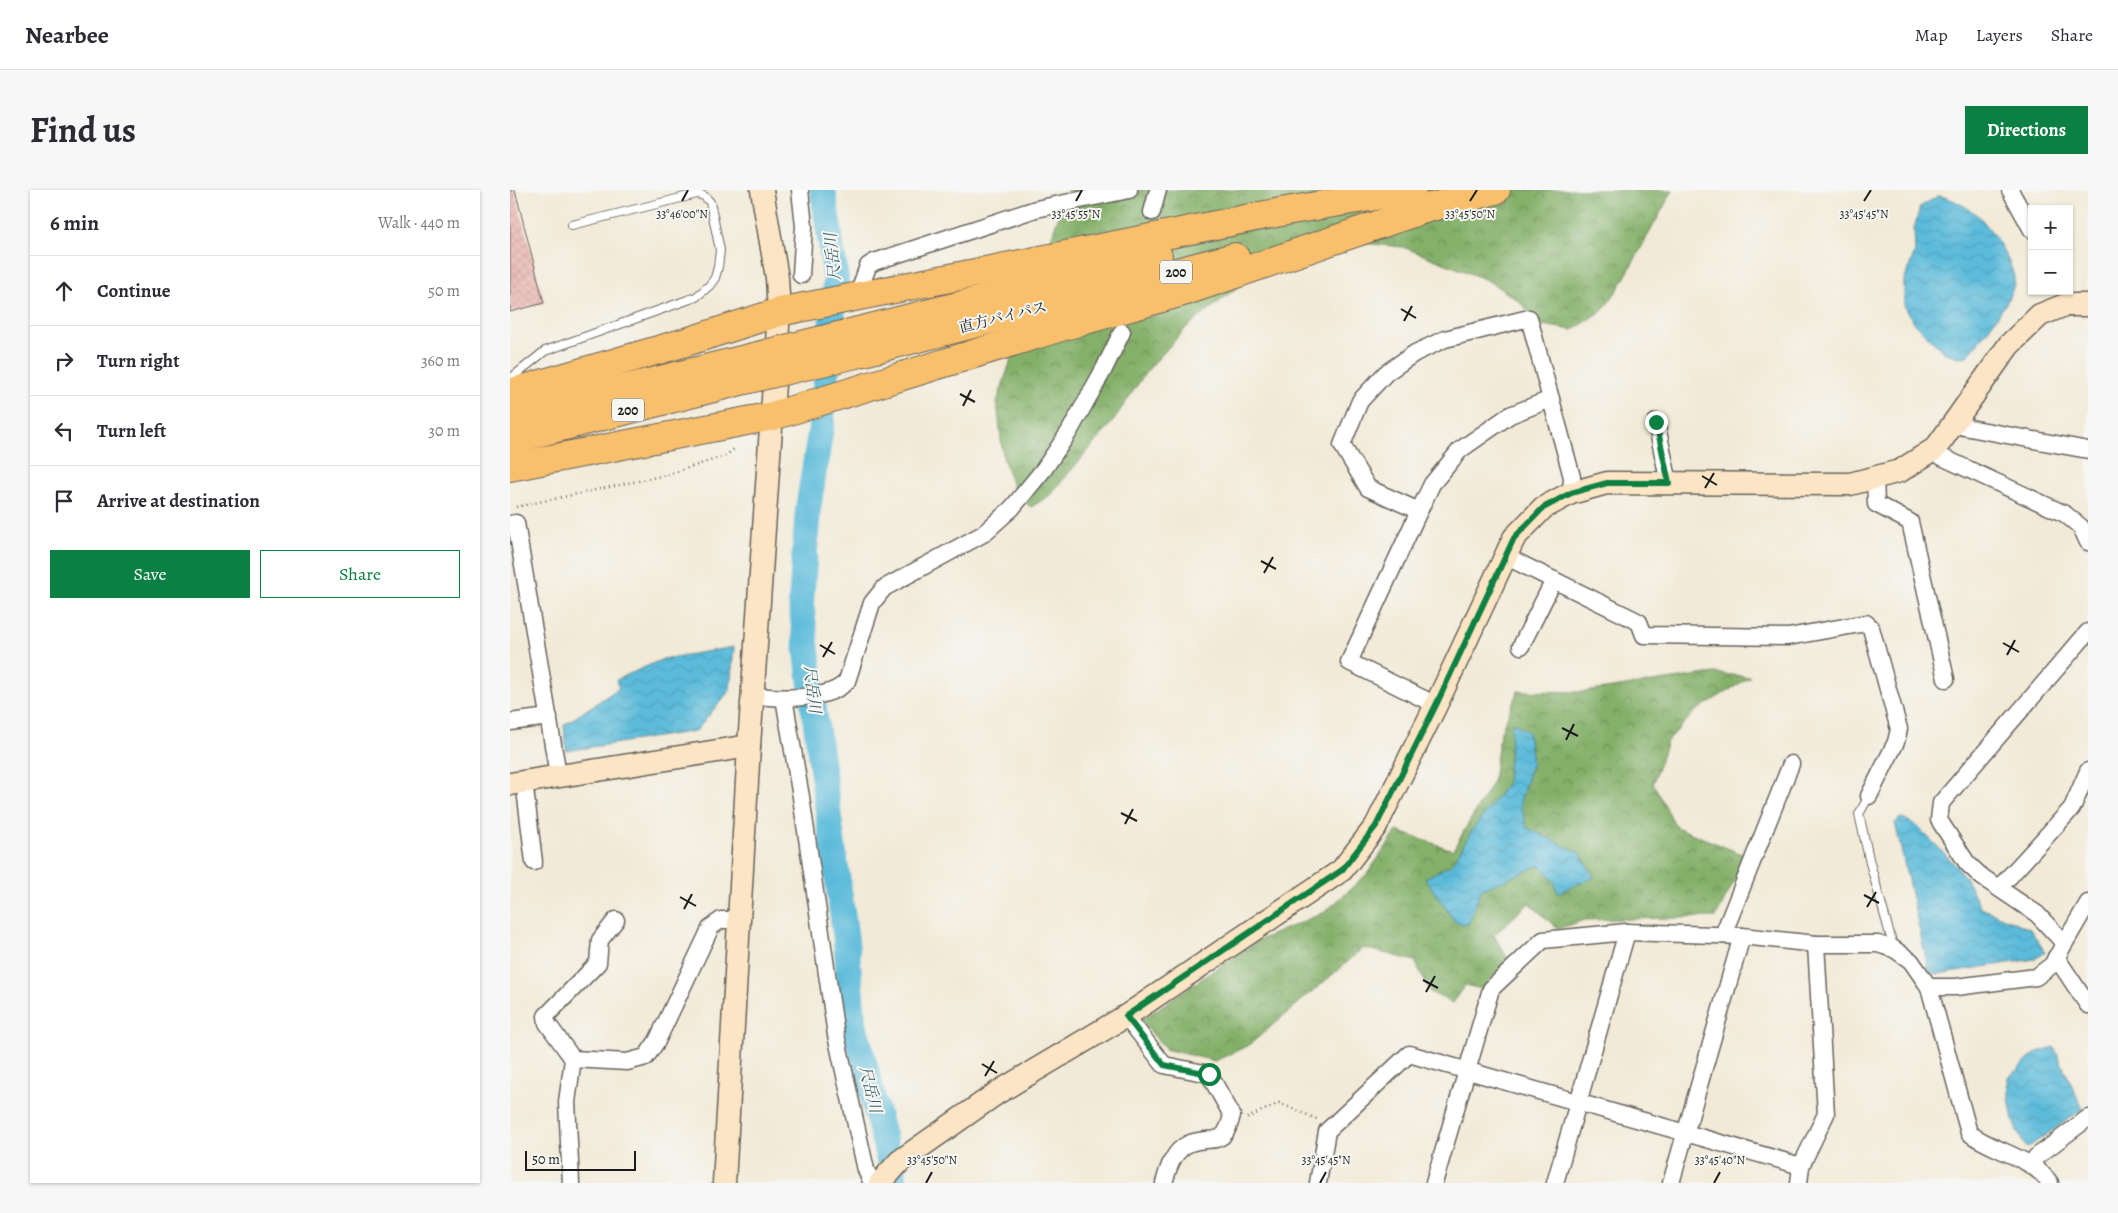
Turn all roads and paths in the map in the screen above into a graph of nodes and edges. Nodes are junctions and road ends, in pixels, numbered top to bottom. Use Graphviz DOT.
graph roads {
  1 [pos="762,190"];
  2 [pos="800,190"];
  3 [pos="1129,190"];
  4 [pos="1158,190"];
  5 [pos="1496,190"];
  6 [pos="2010,190"];
  7 [pos="1421,196"];
  8 [pos="1152,212"];
  9 [pos="2028,223"];
  10 [pos="572,226"];
  11 [pos="801,275"];
  12 [pos="857,297"];
  13 [pos="2062,298"];
  14 [pos="2088,305"];
  15 [pos="779,312"];
  16 [pos="1122,332"];
  17 [pos="745,370"];
  18 [pos="510,379"];
  19 [pos="510,393"];
  20 [pos="1551,399"];
  21 [pos="772,416"];
  22 [pos="510,417"];
  23 [pos="1656,422"];
  24 [pos="1955,422"];
  25 [pos="510,440"];
  26 [pos="734,449"];
  27 [pos="1932,450"];
  28 [pos="2088,450"];
  29 [pos="510,467"];
  30 [pos="1875,477"];
  31 [pos="1669,483"];
  32 [pos="1571,493"];
  33 [pos="510,508"];
  34 [pos="1419,511"];
  35 [pos="510,524"];
  36 [pos="2088,542"];
  37 [pos="1505,556"];
  38 [pos="1554,580"];
  39 [pos="2088,632"];
  40 [pos="1521,646"];
  41 [pos="1946,679"];
  42 [pos="753,696"];
  43 [pos="784,698"];
  44 [pos="1436,705"];
  45 [pos="549,717"];
  46 [pos="510,722"];
  47 [pos="749,746"];
  48 [pos="1791,764"];
  49 [pos="2088,771"];
  50 [pos="558,775"];
  51 [pos="517,782"];
  52 [pos="1869,796"];
  53 [pos="535,863"];
  54 [pos="1999,888"];
  55 [pos="2088,903"];
  56 [pos="616,920"];
  57 [pos="740,920"];
  58 [pos="2083,921"];
  59 [pos="1627,932"];
  60 [pos="1723,935"];
  61 [pos="1742,936"];
  62 [pos="1816,944"];
  63 [pos="1894,949"];
  64 [pos="2060,950"];
  65 [pos="1928,987"];
  66 [pos="2088,1004"];
  67 [pos="1126,1016"];
  68 [pos="574,1059"];
  69 [pos="1468,1070"];
  70 [pos="1579,1102"];
  71 [pos="2088,1118"];
  72 [pos="1229,1126"];
  73 [pos="1332,1126"];
  74 [pos="1685,1132"];
  75 [pos="2031,1165"];
  76 [pos="1802,1166"];
  77 [pos="571,1183"];
  78 [pos="724,1183"];
  79 [pos="872,1183"];
  80 [pos="880,1183"];
  81 [pos="1164,1183"];
  82 [pos="1318,1183"];
  83 [pos="1434,1183"];
  84 [pos="1555,1183"];
  85 [pos="1671,1183"];
  86 [pos="1799,1183"];
  87 [pos="2050,1183"];
  1 -- 15 [label="street"];
  2 -- 11 [label="street"];
  3 -- 12 [label="street"];
  4 -- 8 [label="street"];
  5 -- 7 [label="highway, 直方バイパス / 200"];
  6 -- 9 [label="street"];
  7 -- 12 [label="highway"];
  7 -- 17 [label="highway, 直方バイパス / 200, bridge"];
  7 -- 21 [label="highway"];
  10 -- 18 [label="lane"];
  12 -- 15 [label="highway"];
  13 -- 14 [label="street"];
  13 -- 24 [label="street"];
  15 -- 19 [label="highway"];
  15 -- 21 [label="street"];
  16 -- 43 [label="street"];
  17 -- 22 [label="highway, 直方バイパス / 200"];
  17 -- 25 [label="highway, 直方バイパス / 200"];
  20 -- 32 [label="street"];
  20 -- 34 [label="street"];
  20 -- 34 [label="street"];
  21 -- 29 [label="highway"];
  21 -- 42 [label="street"];
  23 -- 31 [label="street"];
  24 -- 27 [label="street"];
  24 -- 28 [label="street"];
  26 -- 33 [label="path"];
  27 -- 30 [label="street"];
  27 -- 36 [label="street"];
  30 -- 31 [label="street"];
  30 -- 41 [label="street"];
  31 -- 32 [label="street"];
  32 -- 37 [label="street"];
  34 -- 44 [label="street"];
  35 -- 45 [label="street"];
  37 -- 38 [label="street"];
  37 -- 44 [label="street"];
  38 -- 40 [label="street"];
  38 -- 52 [label="street"];
  39 -- 54 [label="street"];
  42 -- 43 [label="street"];
  42 -- 47 [label="street"];
  43 -- 79 [label="street"];
  44 -- 67 [label="street"];
  45 -- 46 [label="street"];
  45 -- 50 [label="street"];
  47 -- 50 [label="street"];
  47 -- 57 [label="street"];
  48 -- 60 [label="street"];
  49 -- 54 [label="street"];
  50 -- 51 [label="street"];
  51 -- 53 [label="street"];
  52 -- 63 [label="lane"];
  54 -- 64 [label="street"];
  55 -- 58 [label="street"];
  56 -- 68 [label="street"];
  57 -- 68 [label="street"];
  57 -- 78 [label="street"];
  58 -- 64 [label="street"];
  59 -- 60 [label="street"];
  59 -- 69 [label="street"];
  59 -- 70 [label="street"];
  60 -- 61 [label="street"];
  61 -- 62 [label="street"];
  61 -- 74 [label="street"];
  62 -- 63 [label="street"];
  62 -- 76 [label="street"];
  63 -- 65 [label="street"];
  64 -- 65 [label="street"];
  64 -- 66 [label="street"];
  65 -- 75 [label="street"];
  67 -- 72 [label="street"];
  67 -- 80 [label="street"];
  68 -- 77 [label="street"];
  69 -- 70 [label="street"];
  69 -- 73 [label="street"];
  69 -- 83 [label="street"];
  70 -- 74 [label="street"];
  70 -- 84 [label="street"];
  71 -- 75 [label="street"];
  72 -- 73 [label="path"];
  72 -- 81 [label="street"];
  73 -- 82 [label="street"];
  74 -- 76 [label="street"];
  74 -- 85 [label="street"];
  75 -- 87 [label="street"];
  76 -- 86 [label="street"];
}
